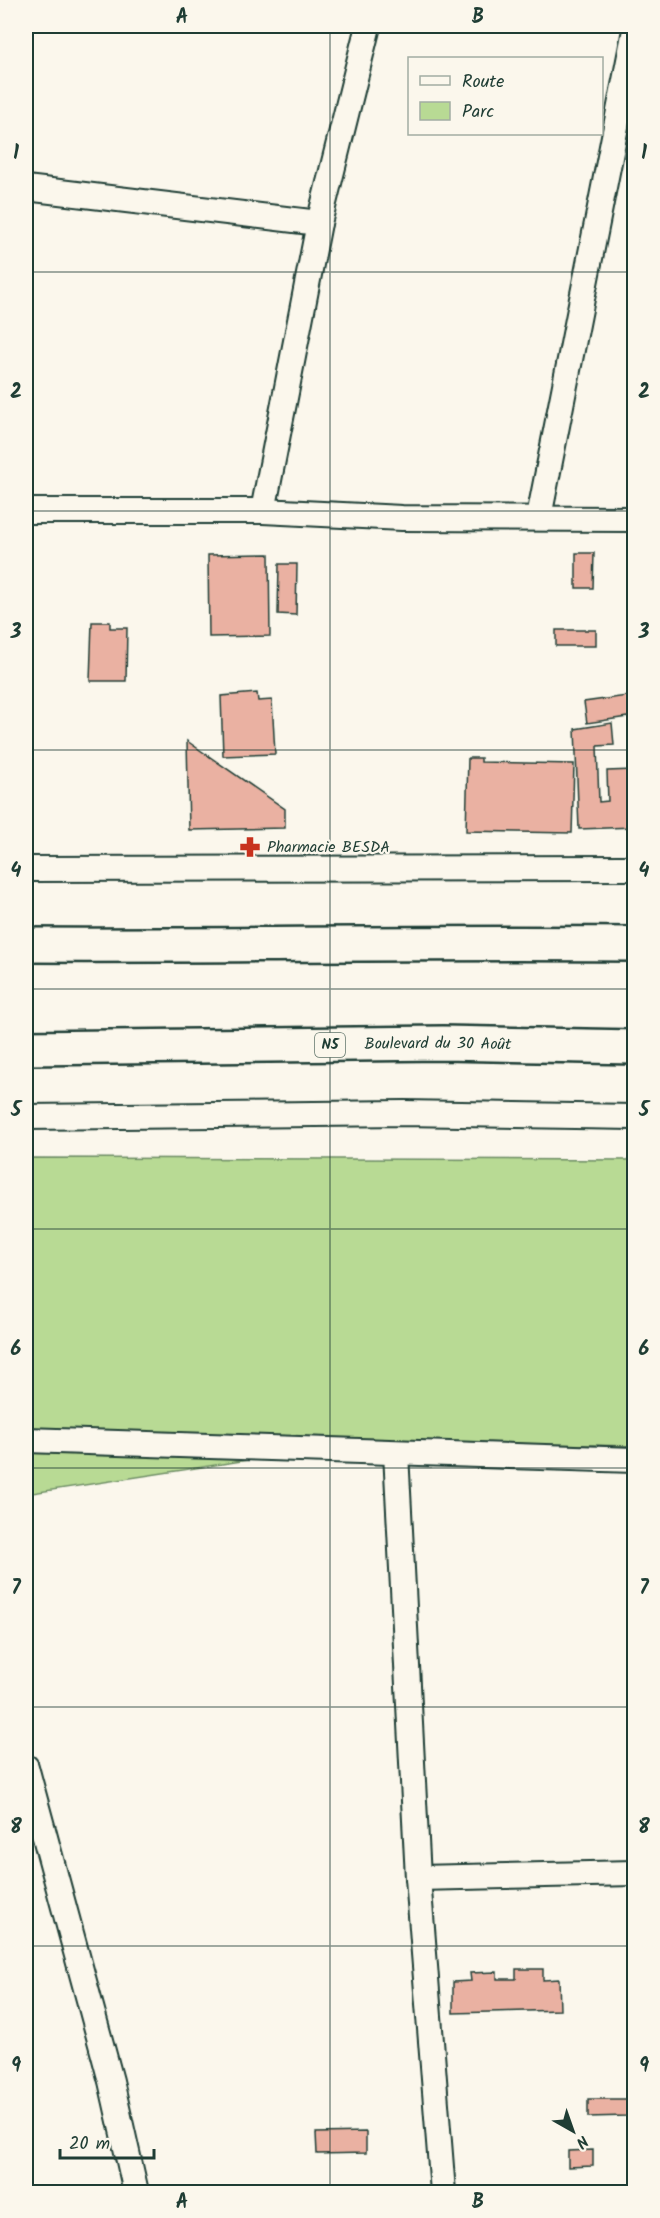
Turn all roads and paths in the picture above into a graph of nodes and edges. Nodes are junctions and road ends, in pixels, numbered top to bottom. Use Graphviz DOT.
graph roads {
  1 [pos="368,26"];
  2 [pos="634,35"];
  3 [pos="26,188"];
  4 [pos="319,223"];
  5 [pos="26,511"];
  6 [pos="263,511"];
  7 [pos="539,517"];
  8 [pos="634,519"];
  9 [pos="634,868"];
  10 [pos="26,869"];
  11 [pos="634,944"];
  12 [pos="26,945"];
  13 [pos="634,1047"];
  14 [pos="26,1048"];
  15 [pos="26,1117"];
  16 [pos="634,1118"];
  17 [pos="26,1440"];
  18 [pos="396,1453"];
  19 [pos="634,1460"];
  20 [pos="26,1767"];
  21 [pos="634,1873"];
  22 [pos="418,1878"];
  23 [pos="136,2193"];
  24 [pos="443,2193"];
  1 -- 4 [label="street"];
  2 -- 7 [label="street"];
  3 -- 4 [label="street"];
  4 -- 6 [label="street"];
  5 -- 6 [label="street"];
  6 -- 7 [label="street"];
  7 -- 8 [label="street"];
  9 -- 10 [label="street"];
  11 -- 12 [label="highway"];
  13 -- 14 [label="highway, Boulevard du 30 Août / N5"];
  15 -- 16 [label="street"];
  17 -- 18 [label="street"];
  18 -- 19 [label="street"];
  18 -- 22 [label="street"];
  20 -- 23 [label="street"];
  21 -- 22 [label="street"];
  22 -- 24 [label="street"];
}
